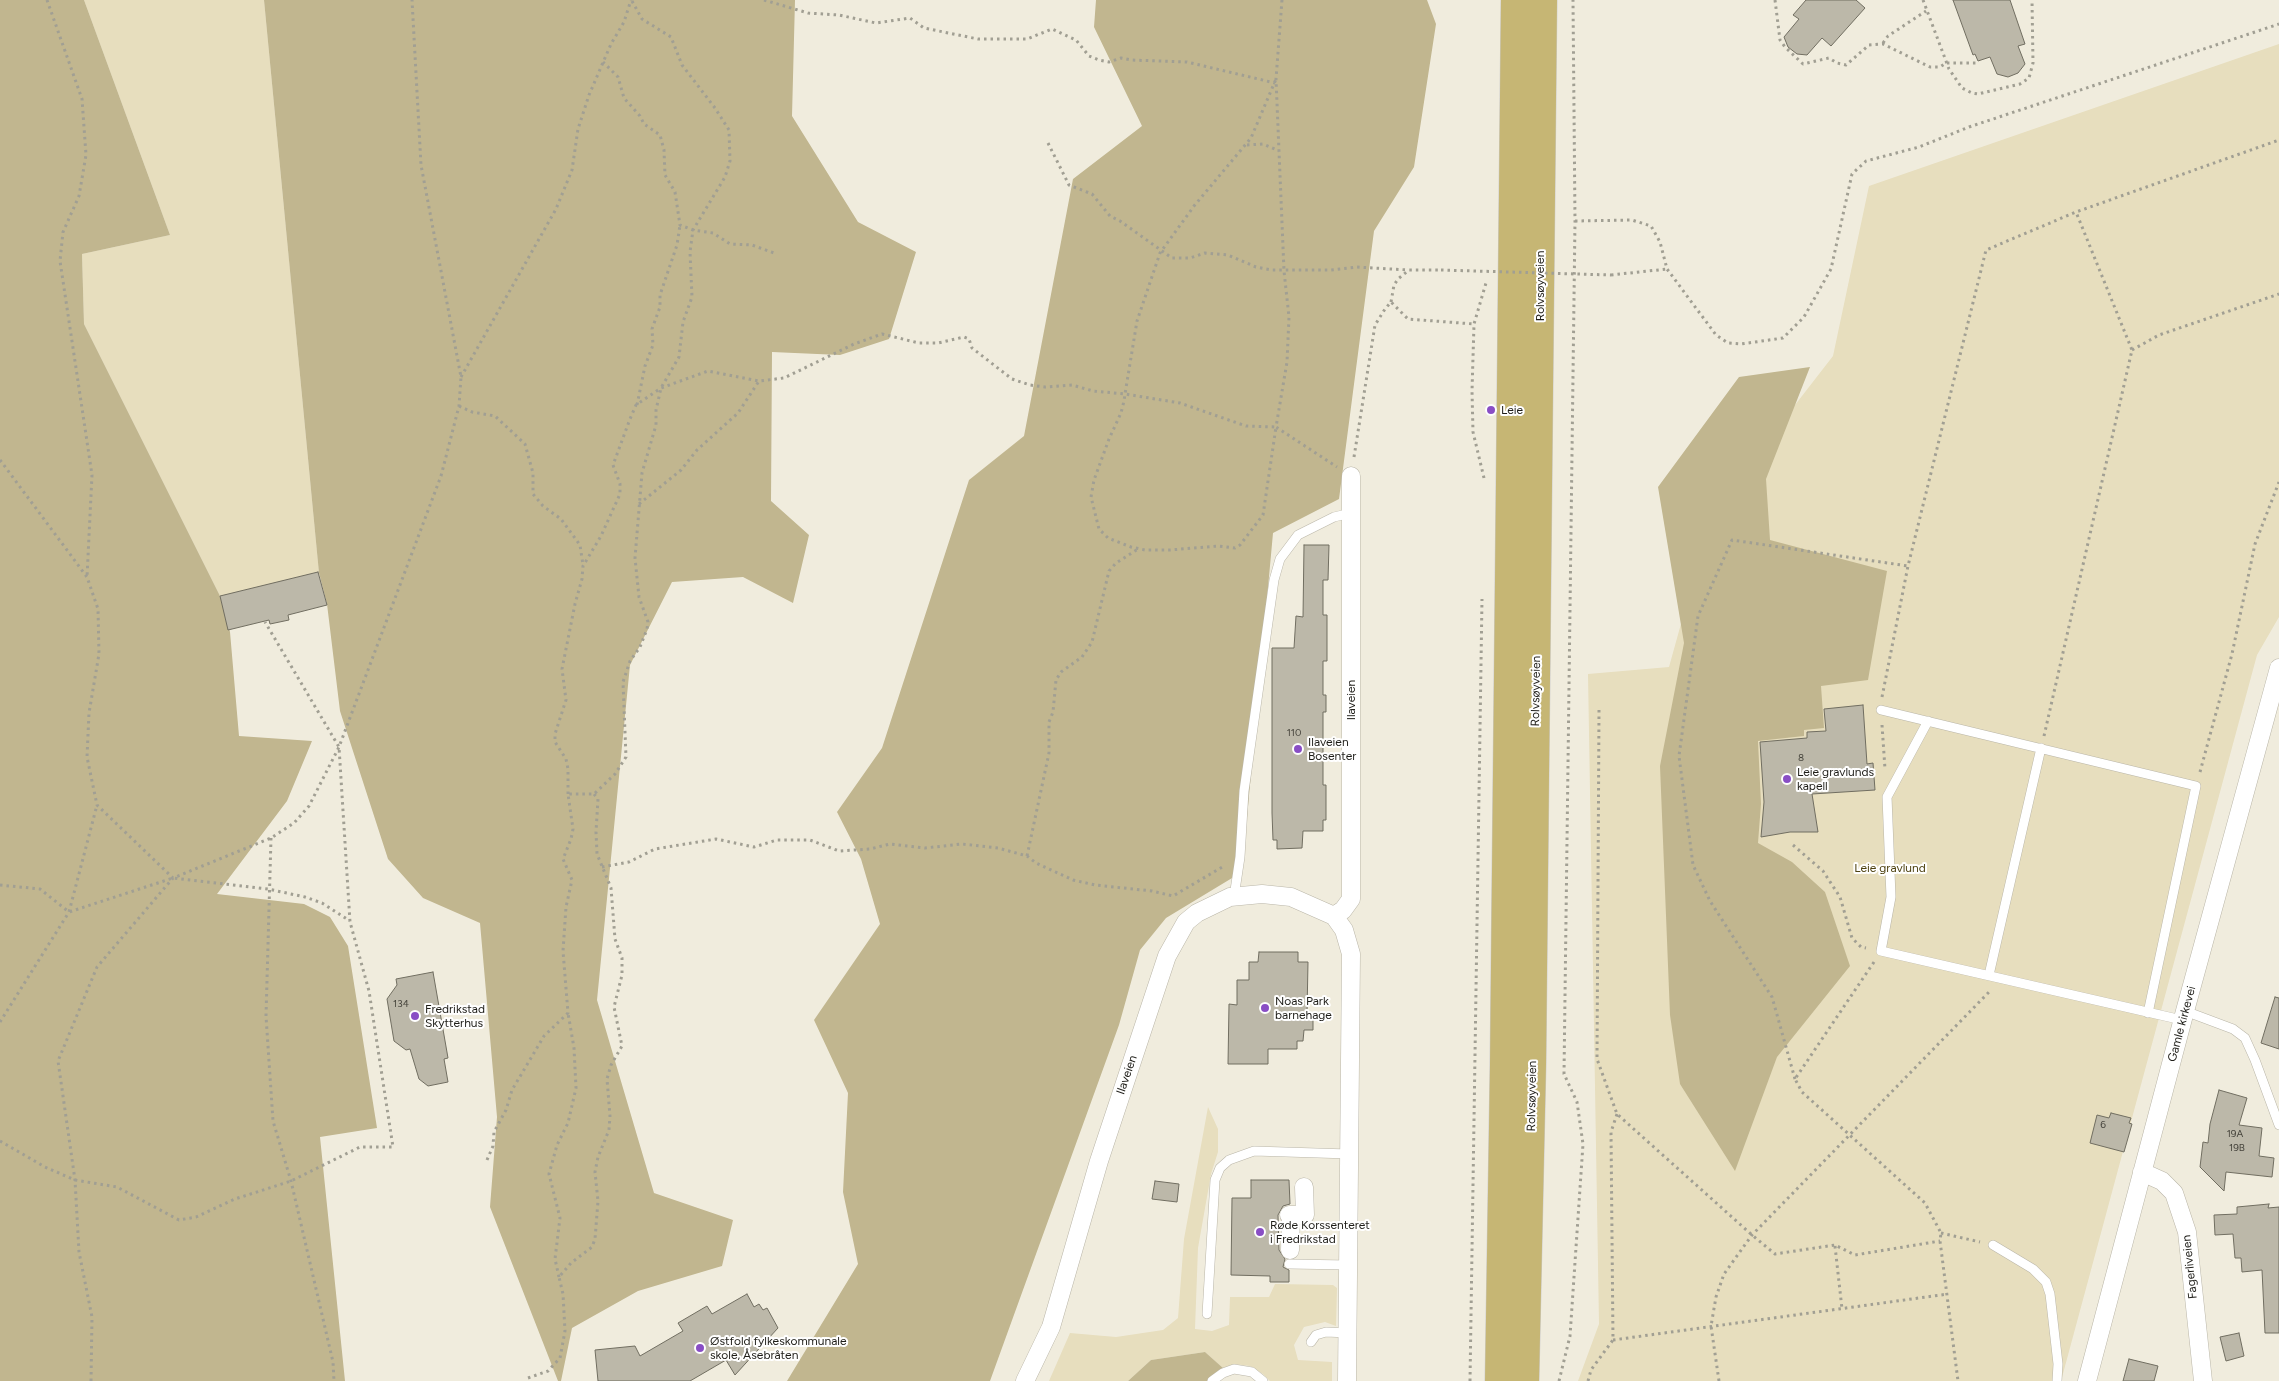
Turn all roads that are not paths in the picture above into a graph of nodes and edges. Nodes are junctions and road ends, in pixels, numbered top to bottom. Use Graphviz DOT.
graph roads {
  1 [pos="1515,0"];
  2 [pos="1543,0"];
  3 [pos="1351,476"];
  4 [pos="1351,512"];
  5 [pos="2279,668"];
  6 [pos="1881,710"];
  7 [pos="1928,721"];
  8 [pos="2041,748"];
  9 [pos="1234,896"];
  10 [pos="1334,916"];
  11 [pos="1989,975"];
  12 [pos="2148,1013"];
  13 [pos="2184,1015"];
  14 [pos="2279,1125"];
  15 [pos="1349,1154"];
  16 [pos="2142,1172"];
  17 [pos="1304,1187"];
  18 [pos="1992,1245"];
  19 [pos="1290,1257"];
  20 [pos="1348,1265"];
  21 [pos="1207,1314"];
  22 [pos="1348,1333"];
  23 [pos="1311,1342"];
  24 [pos="1025,1381"];
  25 [pos="1212,1381"];
  26 [pos="1263,1381"];
  27 [pos="1347,1381"];
  28 [pos="1498,1381"];
  29 [pos="1525,1381"];
  30 [pos="2057,1381"];
  31 [pos="2087,1381"];
  32 [pos="2203,1381"];
  1 -- 28 [label="main road"];
  2 -- 29 [label="main road, Rolvsøyveien"];
  3 -- 4 [label="street, Ilaveien"];
  4 -- 9 [label="lane"];
  4 -- 10 [label="street, Ilaveien"];
  5 -- 13 [label="street, Gamle kirkevei"];
  6 -- 7 [label="lane"];
  7 -- 8 [label="lane"];
  7 -- 11 [label="lane"];
  8 -- 11 [label="lane"];
  8 -- 12 [label="lane"];
  9 -- 10 [label="street, Ilaveien"];
  9 -- 24 [label="street, Ilaveien"];
  10 -- 15 [label="street"];
  11 -- 12 [label="lane"];
  12 -- 13 [label="lane"];
  13 -- 14 [label="lane"];
  13 -- 16 [label="street, Gamle kirkevei"];
  15 -- 20 [label="street"];
  15 -- 21 [label="lane"];
  16 -- 31 [label="street, Gamle kirkevei"];
  16 -- 32 [label="street, Fagerliveien"];
  17 -- 19 [label="street"];
  18 -- 30 [label="lane"];
  19 -- 20 [label="lane"];
  20 -- 22 [label="street"];
  22 -- 23 [label="lane"];
  22 -- 27 [label="street"];
  25 -- 26 [label="lane"];
}
